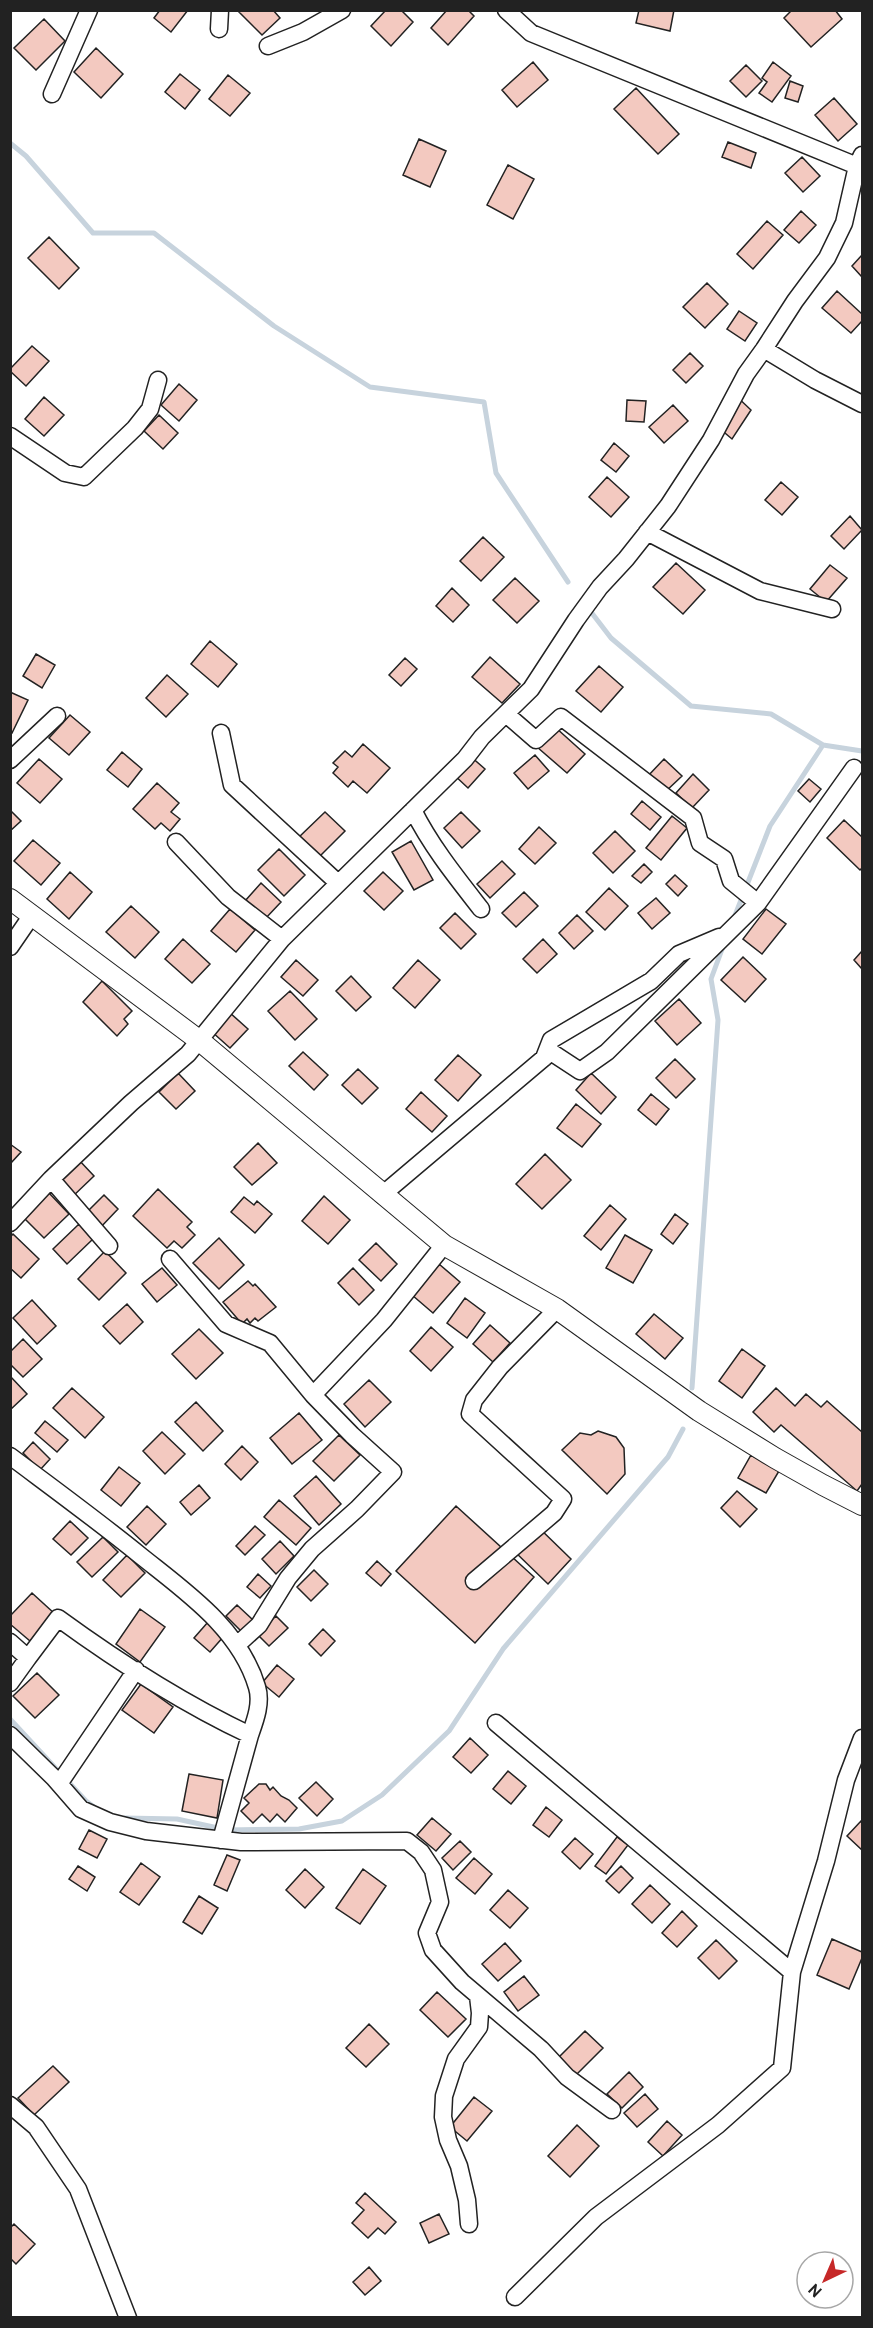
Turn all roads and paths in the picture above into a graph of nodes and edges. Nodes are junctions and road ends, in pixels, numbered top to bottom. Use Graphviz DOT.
graph roads {
  1 [pos="89,10"];
  2 [pos="220,10"];
  3 [pos="342,10"];
  4 [pos="506,10"];
  5 [pos="219,29"];
  6 [pos="268,46"];
  7 [pos="52,94"];
  8 [pos="861,163"];
  9 [pos="764,349"];
  10 [pos="158,380"];
  11 [pos="862,404"];
  12 [pos="10,436"];
  13 [pos="647,532"];
  14 [pos="832,609"];
  15 [pos="506,714"];
  16 [pos="57,716"];
  17 [pos="221,733"];
  18 [pos="10,760"];
  19 [pos="854,768"];
  20 [pos="413,810"];
  21 [pos="176,842"];
  22 [pos="338,883"];
  23 [pos="10,899"];
  24 [pos="758,903"];
  25 [pos="481,909"];
  26 [pos="32,915"];
  27 [pos="729,933"];
  28 [pos="282,939"];
  29 [pos="10,947"];
  30 [pos="200,1041"];
  31 [pos="544,1058"];
  32 [pos="51,1179"];
  33 [pos="382,1195"];
  34 [pos="10,1223"];
  35 [pos="444,1245"];
  36 [pos="109,1246"];
  37 [pos="170,1259"];
  38 [pos="557,1309"];
  39 [pos="314,1395"];
  40 [pos="10,1456"];
  41 [pos="862,1505"];
  42 [pos="474,1581"];
  43 [pos="10,1642"];
  44 [pos="237,1645"];
  45 [pos="28,1658"];
  46 [pos="136,1670"];
  47 [pos="10,1683"];
  48 [pos="496,1723"];
  49 [pos="10,1735"];
  50 [pos="250,1736"];
  51 [pos="862,1738"];
  52 [pos="63,1780"];
  53 [pos="223,1831"];
  54 [pos="792,1972"];
  55 [pos="478,1996"];
  56 [pos="10,2105"];
  57 [pos="612,2110"];
  58 [pos="469,2224"];
  59 [pos="514,2297"];
  60 [pos="129,2318"];
  1 -- 7 [label="street"];
  2 -- 5 [label="street"];
  3 -- 6 [label="street"];
  4 -- 8 [label="street"];
  8 -- 9 [label="street"];
  9 -- 11 [label="street"];
  9 -- 13 [label="street"];
  10 -- 12 [label="street"];
  13 -- 14 [label="street"];
  13 -- 15 [label="street"];
  15 -- 20 [label="street"];
  15 -- 24 [label="street"];
  16 -- 18 [label="street"];
  17 -- 22 [label="street"];
  19 -- 24 [label="street"];
  20 -- 22 [label="street"];
  20 -- 25 [label="street"];
  21 -- 28 [label="street"];
  22 -- 28 [label="street"];
  23 -- 26 [label="street"];
  24 -- 27 [label="street"];
  26 -- 29 [label="street"];
  26 -- 30 [label="street"];
  27 -- 31 [label="street"];
  27 -- 31 [label="street"];
  28 -- 30 [label="street"];
  30 -- 32 [label="street"];
  30 -- 33 [label="street"];
  31 -- 33 [label="street"];
  32 -- 34 [label="street"];
  32 -- 36 [label="street"];
  33 -- 35 [label="street"];
  35 -- 38 [label="street"];
  35 -- 39 [label="street"];
  37 -- 39 [label="street"];
  38 -- 41 [label="street"];
  38 -- 42 [label="street"];
  39 -- 44 [label="street"];
  40 -- 44 [label="street"];
  43 -- 45 [label="street"];
  44 -- 50 [label="street"];
  45 -- 46 [label="street"];
  45 -- 47 [label="street"];
  46 -- 50 [label="street"];
  46 -- 52 [label="street"];
  48 -- 54 [label="street"];
  49 -- 52 [label="street"];
  50 -- 53 [label="street"];
  51 -- 54 [label="street"];
  52 -- 53 [label="street"];
  53 -- 55 [label="street"];
  54 -- 59 [label="street"];
  55 -- 57 [label="street"];
  55 -- 58 [label="street"];
  56 -- 60 [label="street"];
}
